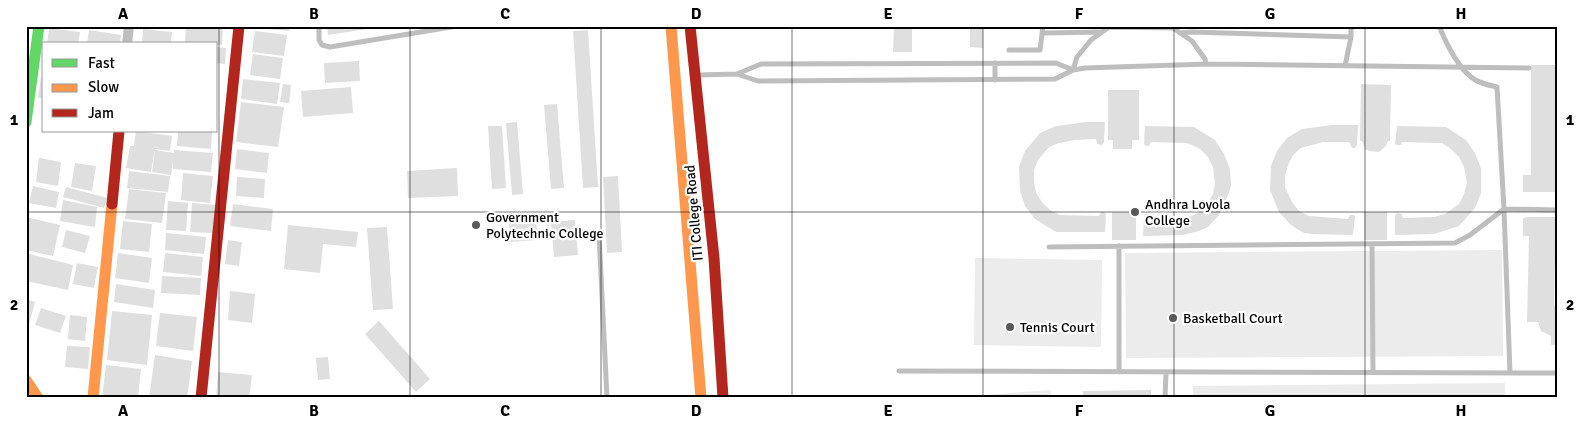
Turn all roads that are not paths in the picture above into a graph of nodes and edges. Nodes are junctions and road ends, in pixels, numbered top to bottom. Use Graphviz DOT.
graph roads {
  1 [pos="39,26"];
  2 [pos="129,26"];
  3 [pos="239,26"];
  4 [pos="319,26"];
  5 [pos="457,26"];
  6 [pos="671,26"];
  7 [pos="690,26"];
  8 [pos="1043,26"];
  9 [pos="1258,26"];
  10 [pos="1351,26"];
  11 [pos="1439,26"];
  12 [pos="1101,32"];
  13 [pos="1043,33"];
  14 [pos="1180,33"];
  15 [pos="1258,34"];
  16 [pos="1351,37"];
  17 [pos="127,42"];
  18 [pos="1009,50"];
  19 [pos="995,63"];
  20 [pos="1206,64"];
  21 [pos="1345,66"];
  22 [pos="1462,67"];
  23 [pos="1529,68"];
  24 [pos="1074,70"];
  25 [pos="737,74"];
  26 [pos="695,75"];
  27 [pos="995,80"];
  28 [pos="26,122"];
  29 [pos="119,132"];
  30 [pos="1504,209"];
  31 [pos="1558,210"];
  32 [pos="599,234"];
  33 [pos="1372,244"];
  34 [pos="1120,246"];
  35 [pos="1048,247"];
  36 [pos="899,371"];
  37 [pos="1119,372"];
  38 [pos="1166,372"];
  39 [pos="1373,372"];
  40 [pos="1510,373"];
  41 [pos="1558,373"];
  42 [pos="26,380"];
  43 [pos="38,398"];
  44 [pos="93,398"];
  45 [pos="201,398"];
  46 [pos="607,398"];
  47 [pos="701,398"];
  48 [pos="723,398"];
  49 [pos="1165,398"];
  1 -- 28 [label="street"];
  2 -- 17 [label="street"];
  3 -- 45 [label="street"];
  4 -- 5 [label="lane"];
  6 -- 47 [label="street, ITI College Road"];
  7 -- 26 [label="street, ITI College Road"];
  8 -- 13 [label="lane"];
  9 -- 15 [label="lane"];
  10 -- 16 [label="lane"];
  11 -- 22 [label="lane"];
  12 -- 13 [label="lane"];
  12 -- 14 [label="lane"];
  12 -- 24 [label="lane"];
  13 -- 18 [label="lane"];
  14 -- 15 [label="lane"];
  14 -- 20 [label="lane"];
  15 -- 16 [label="lane"];
  16 -- 21 [label="lane"];
  19 -- 24 [label="lane"];
  19 -- 25 [label="lane"];
  19 -- 27 [label="lane"];
  20 -- 21 [label="lane"];
  20 -- 24 [label="lane"];
  21 -- 22 [label="lane"];
  22 -- 23 [label="lane"];
  22 -- 30 [label="lane"];
  24 -- 27 [label="lane"];
  25 -- 26 [label="lane"];
  25 -- 27 [label="lane"];
  26 -- 48 [label="street, ITI College Road"];
  29 -- 44 [label="street"];
  30 -- 31 [label="lane"];
  30 -- 33 [label="lane"];
  30 -- 40 [label="lane"];
  32 -- 46 [label="lane"];
  33 -- 34 [label="lane"];
  33 -- 39 [label="lane"];
  34 -- 35 [label="lane"];
  34 -- 37 [label="lane"];
  36 -- 37 [label="lane"];
  37 -- 38 [label="lane"];
  38 -- 39 [label="lane"];
  38 -- 49 [label="lane"];
  39 -- 40 [label="lane"];
  40 -- 41 [label="lane"];
  42 -- 43 [label="street"];
}
